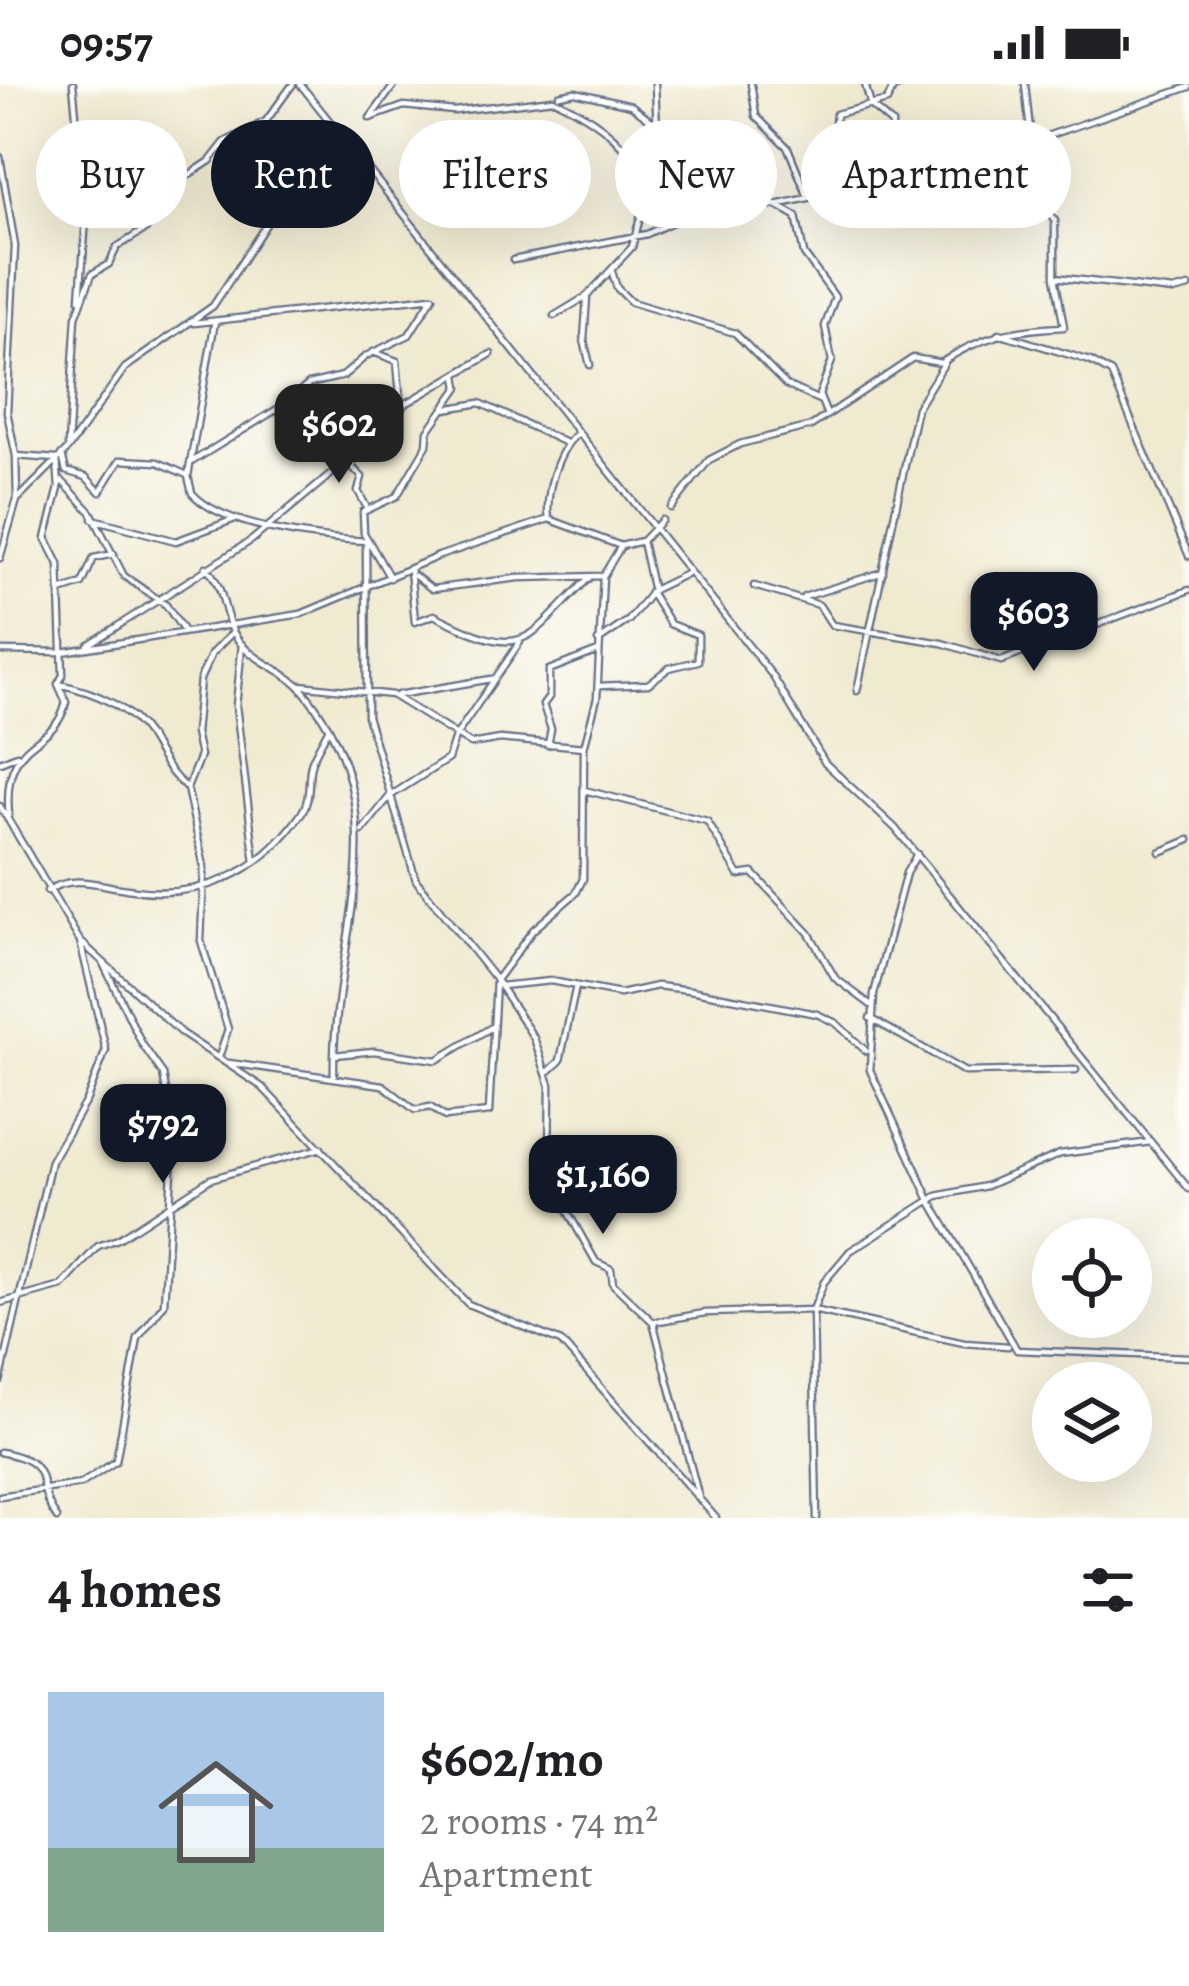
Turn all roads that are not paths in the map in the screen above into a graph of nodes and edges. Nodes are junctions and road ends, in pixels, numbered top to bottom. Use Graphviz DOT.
graph roads {
  1 [pos="73,84"];
  2 [pos="297,84"];
  3 [pos="394,84"];
  4 [pos="558,84"];
  5 [pos="578,84"];
  6 [pos="655,84"];
  7 [pos="751,84"];
  8 [pos="866,84"];
  9 [pos="903,84"];
  10 [pos="1025,84"];
  11 [pos="1189,86"];
  12 [pos="575,92"];
  13 [pos="559,98"];
  14 [pos="871,106"];
  15 [pos="327,120"];
  16 [pos="649,120"];
  17 [pos="658,120"];
  18 [pos="835,120"];
  19 [pos="887,120"];
  20 [pos="1028,120"];
  21 [pos="1071,130"];
  22 [pos="615,142"];
  23 [pos="0,157"];
  24 [pos="801,178"];
  25 [pos="375,179"];
  26 [pos="777,206"];
  27 [pos="264,228"];
  28 [pos="636,228"];
  29 [pos="657,228"];
  30 [pos="1055,228"];
  31 [pos="634,237"];
  32 [pos="513,260"];
  33 [pos="611,269"];
  34 [pos="1055,277"];
  35 [pos="1189,287"];
  36 [pos="587,296"];
  37 [pos="79,309"];
  38 [pos="2,310"];
  39 [pos="11,310"];
  40 [pos="554,316"];
  41 [pos="215,321"];
  42 [pos="189,324"];
  43 [pos="997,333"];
  44 [pos="373,352"];
  45 [pos="491,354"];
  46 [pos="945,362"];
  47 [pos="590,364"];
  48 [pos="456,374"];
  49 [pos="821,401"];
  50 [pos="401,409"];
  51 [pos="445,410"];
  52 [pos="0,415"];
  53 [pos="827,415"];
  54 [pos="10,425"];
  55 [pos="578,433"];
  56 [pos="566,442"];
  57 [pos="62,454"];
  58 [pos="351,454"];
  59 [pos="16,456"];
  60 [pos="193,461"];
  61 [pos="187,475"];
  62 [pos="60,476"];
  63 [pos="17,500"];
  64 [pos="366,506"];
  65 [pos="671,508"];
  66 [pos="237,518"];
  67 [pos="93,519"];
  68 [pos="549,519"];
  69 [pos="662,520"];
  70 [pos="268,526"];
  71 [pos="3,529"];
  72 [pos="653,530"];
  73 [pos="642,541"];
  74 [pos="367,542"];
  75 [pos="621,546"];
  76 [pos="114,554"];
  77 [pos="1189,556"];
  78 [pos="0,558"];
  79 [pos="206,567"];
  80 [pos="883,572"];
  81 [pos="413,573"];
  82 [pos="688,573"];
  83 [pos="603,576"];
  84 [pos="590,577"];
  85 [pos="390,578"];
  86 [pos="754,586"];
  87 [pos="366,589"];
  88 [pos="60,590"];
  89 [pos="1189,590"];
  90 [pos="651,591"];
  91 [pos="793,597"];
  92 [pos="160,600"];
  93 [pos="231,630"];
  94 [pos="184,631"];
  95 [pos="869,632"];
  96 [pos="598,641"];
  97 [pos="520,642"];
  98 [pos="242,644"];
  99 [pos="88,645"];
  100 [pos="598,651"];
  101 [pos="0,652"];
  102 [pos="62,652"];
  103 [pos="491,680"];
  104 [pos="58,684"];
  105 [pos="299,685"];
  106 [pos="598,686"];
  107 [pos="857,691"];
  108 [pos="364,694"];
  109 [pos="392,695"];
  110 [pos="329,728"];
  111 [pos="454,737"];
  112 [pos="548,745"];
  113 [pos="584,747"];
  114 [pos="18,755"];
  115 [pos="0,763"];
  116 [pos="188,788"];
  117 [pos="584,790"];
  118 [pos="390,796"];
  119 [pos="0,806"];
  120 [pos="10,821"];
  121 [pos="361,834"];
  122 [pos="1189,840"];
  123 [pos="1160,851"];
  124 [pos="917,854"];
  125 [pos="255,862"];
  126 [pos="47,891"];
  127 [pos="204,891"];
  128 [pos="80,941"];
  129 [pos="100,957"];
  130 [pos="498,983"];
  131 [pos="576,986"];
  132 [pos="872,1005"];
  133 [pos="869,1018"];
  134 [pos="493,1027"];
  135 [pos="867,1052"];
  136 [pos="334,1055"];
  137 [pos="220,1060"];
  138 [pos="1076,1070"];
  139 [pos="547,1073"];
  140 [pos="334,1078"];
  141 [pos="1151,1142"];
  142 [pos="321,1148"];
  143 [pos="1189,1189"];
  144 [pos="930,1200"];
  145 [pos="170,1206"];
  146 [pos="22,1298"];
  147 [pos="0,1303"];
  148 [pos="813,1310"];
  149 [pos="653,1322"];
  150 [pos="1012,1346"];
  151 [pos="1189,1357"];
  152 [pos="0,1382"];
  153 [pos="0,1453"];
  154 [pos="45,1490"];
  155 [pos="0,1496"];
  156 [pos="699,1498"];
  157 [pos="707,1508"];
  158 [pos="56,1518"];
  159 [pos="707,1518"];
  160 [pos="716,1518"];
  161 [pos="817,1518"];
  1 -- 37 [label="street"];
  2 -- 15 [label="street"];
  2 -- 37 [label="street"];
  3 -- 13 [label="street"];
  4 -- 13 [label="street"];
  5 -- 12 [label="street"];
  6 -- 17 [label="street"];
  7 -- 24 [label="street"];
  8 -- 14 [label="street"];
  9 -- 14 [label="street"];
  10 -- 20 [label="street"];
  11 -- 21 [label="street"];
  12 -- 13 [label="street"];
  12 -- 16 [label="street"];
  13 -- 22 [label="street"];
  14 -- 18 [label="street"];
  14 -- 19 [label="street"];
  23 -- 39 [label="street"];
  25 -- 55 [label="street"];
  26 -- 49 [label="street"];
  27 -- 42 [label="street"];
  28 -- 31 [label="street"];
  29 -- 31 [label="street"];
  30 -- 34 [label="street"];
  31 -- 32 [label="street"];
  31 -- 33 [label="street"];
  33 -- 36 [label="street"];
  33 -- 49 [label="street"];
  34 -- 35 [label="street"];
  34 -- 43 [label="street"];
  36 -- 40 [label="street"];
  36 -- 47 [label="street"];
  37 -- 57 [label="street"];
  38 -- 39 [label="street"];
  39 -- 54 [label="street"];
  41 -- 42 [label="street"];
  41 -- 44 [label="street"];
  41 -- 60 [label="street"];
  42 -- 57 [label="street"];
  43 -- 46 [label="street"];
  43 -- 77 [label="street"];
  44 -- 50 [label="street"];
  44 -- 60 [label="street"];
  45 -- 48 [label="street"];
  46 -- 53 [label="street"];
  46 -- 80 [label="street"];
  48 -- 50 [label="street"];
  48 -- 51 [label="street"];
  49 -- 53 [label="street"];
  50 -- 58 [label="street"];
  51 -- 56 [label="street"];
  51 -- 64 [label="street"];
  52 -- 54 [label="street"];
  53 -- 65 [label="street"];
  54 -- 59 [label="street"];
  55 -- 56 [label="street"];
  55 -- 72 [label="street"];
  56 -- 68 [label="street"];
  57 -- 59 [label="street"];
  57 -- 61 [label="street"];
  57 -- 62 [label="street"];
  57 -- 63 [label="street"];
  58 -- 64 [label="street"];
  58 -- 70 [label="street"];
  59 -- 63 [label="street"];
  60 -- 66 [label="street"];
  62 -- 67 [label="street"];
  62 -- 88 [label="street"];
  63 -- 71 [label="street"];
  64 -- 74 [label="street"];
  66 -- 67 [label="street"];
  66 -- 70 [label="street"];
  67 -- 76 [label="street"];
  68 -- 75 [label="street"];
  68 -- 81 [label="street"];
  69 -- 72 [label="street"];
  70 -- 74 [label="street"];
  70 -- 79 [label="street"];
  71 -- 78 [label="street"];
  72 -- 73 [label="street"];
  72 -- 82 [label="street"];
  73 -- 75 [label="street"];
  73 -- 90 [label="street"];
  74 -- 85 [label="street"];
  74 -- 87 [label="street"];
  75 -- 83 [label="street"];
  76 -- 88 [label="street"];
  76 -- 92 [label="street"];
  79 -- 92 [label="street"];
  79 -- 93 [label="street"];
  80 -- 91 [label="street"];
  80 -- 95 [label="street"];
  81 -- 84 [label="street"];
  81 -- 85 [label="street"];
  81 -- 97 [label="street"];
  82 -- 90 [label="street"];
  82 -- 124 [label="street"];
  83 -- 84 [label="street"];
  83 -- 96 [label="street"];
  84 -- 97 [label="street"];
  85 -- 87 [label="street"];
  86 -- 91 [label="street"];
  87 -- 93 [label="street"];
  87 -- 108 [label="street"];
  88 -- 102 [label="street"];
  89 -- 95 [label="street"];
  90 -- 96 [label="street"];
  90 -- 106 [label="street"];
  91 -- 95 [label="street"];
  92 -- 94 [label="street"];
  92 -- 99 [label="street"];
  93 -- 94 [label="street"];
  93 -- 98 [label="street"];
  93 -- 116 [label="street"];
  94 -- 99 [label="street"];
  95 -- 107 [label="street"];
  96 -- 100 [label="street"];
  97 -- 103 [label="street"];
  98 -- 105 [label="street"];
  98 -- 125 [label="street"];
  99 -- 102 [label="street"];
  100 -- 106 [label="street"];
  100 -- 112 [label="street"];
  101 -- 102 [label="street"];
  102 -- 104 [label="street"];
  103 -- 109 [label="street"];
  103 -- 111 [label="street"];
  104 -- 114 [label="street"];
  104 -- 116 [label="street"];
  105 -- 108 [label="street"];
  105 -- 110 [label="street"];
  106 -- 113 [label="street"];
  108 -- 109 [label="street"];
  108 -- 118 [label="street"];
  109 -- 111 [label="street"];
  110 -- 121 [label="street"];
  110 -- 125 [label="street"];
  111 -- 112 [label="street"];
  111 -- 118 [label="street"];
  112 -- 113 [label="street"];
  113 -- 117 [label="street"];
  114 -- 115 [label="street"];
  114 -- 120 [label="street"];
  116 -- 127 [label="street"];
  117 -- 130 [label="street"];
  117 -- 132 [label="street"];
  118 -- 121 [label="street"];
  118 -- 130 [label="street"];
  119 -- 120 [label="street"];
  120 -- 126 [label="street"];
  121 -- 136 [label="street"];
  122 -- 123 [label="street"];
  124 -- 132 [label="street"];
  124 -- 141 [label="street"];
  125 -- 127 [label="street"];
  126 -- 127 [label="street"];
  126 -- 128 [label="street"];
  127 -- 137 [label="street"];
  128 -- 129 [label="street"];
  128 -- 146 [label="street"];
  129 -- 137 [label="street"];
  129 -- 145 [label="street"];
  130 -- 131 [label="street"];
  130 -- 134 [label="street"];
  130 -- 139 [label="street"];
  131 -- 135 [label="street"];
  131 -- 139 [label="street"];
  132 -- 133 [label="street"];
  133 -- 135 [label="street"];
  133 -- 138 [label="street"];
  134 -- 136 [label="street"];
  134 -- 140 [label="street"];
  135 -- 144 [label="street"];
  136 -- 140 [label="street"];
  137 -- 140 [label="street"];
  137 -- 142 [label="street"];
  139 -- 149 [label="street"];
  141 -- 143 [label="street"];
  141 -- 144 [label="street"];
  142 -- 145 [label="street"];
  142 -- 156 [label="street"];
  144 -- 148 [label="street"];
  144 -- 150 [label="street"];
  145 -- 146 [label="street"];
  145 -- 154 [label="street"];
  146 -- 147 [label="street"];
  146 -- 152 [label="street"];
  148 -- 149 [label="street"];
  148 -- 150 [label="street"];
  148 -- 161 [label="street"];
  149 -- 156 [label="street"];
  150 -- 151 [label="street"];
  153 -- 154 [label="street"];
  154 -- 155 [label="street"];
  154 -- 158 [label="street"];
  156 -- 157 [label="street"];
  157 -- 159 [label="street"];
  157 -- 160 [label="street"];
}
